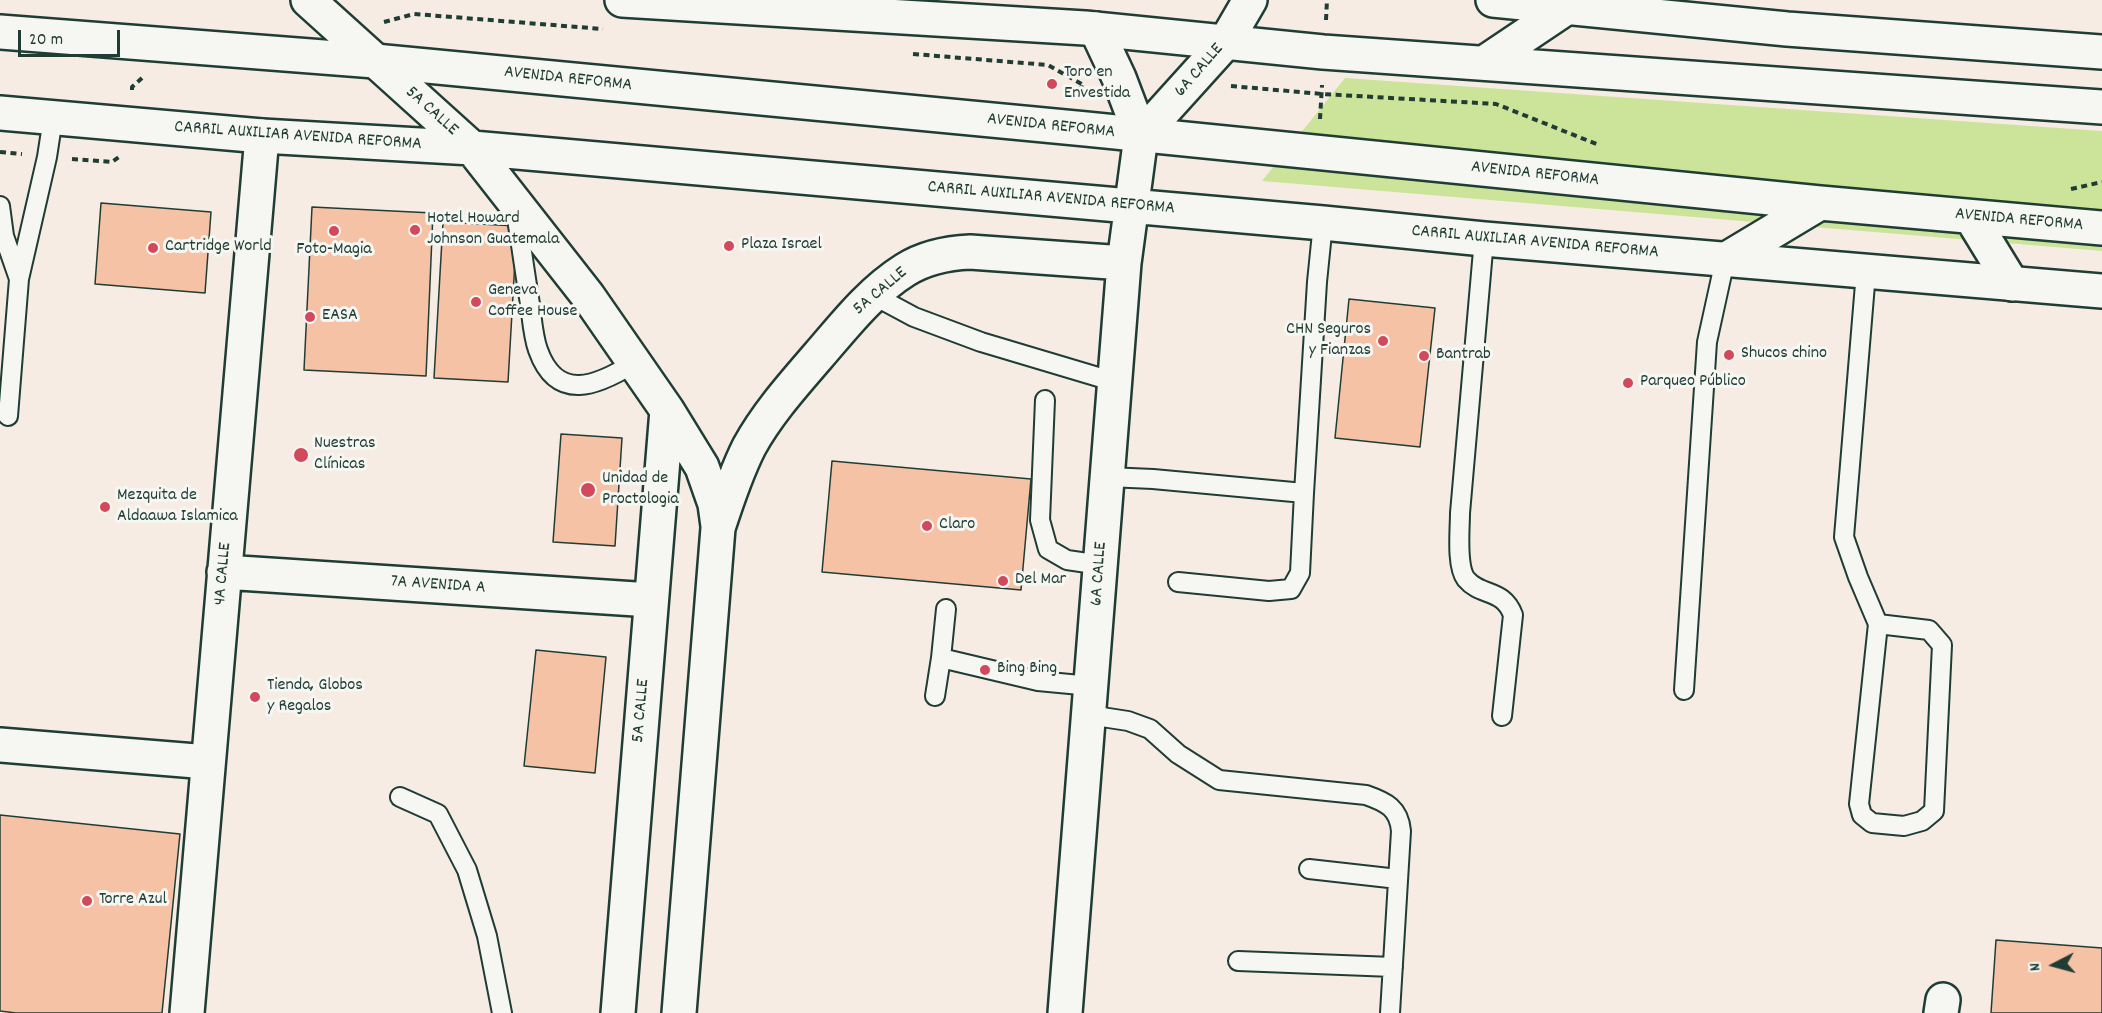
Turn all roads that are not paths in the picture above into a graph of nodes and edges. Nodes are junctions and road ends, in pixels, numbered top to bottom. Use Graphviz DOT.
graph roads {
  1 [pos="308,0"];
  2 [pos="622,0"];
  3 [pos="1250,0"];
  4 [pos="1493,0"];
  5 [pos="1566,8"];
  6 [pos="1644,8"];
  7 [pos="1096,29"];
  8 [pos="0,32"];
  9 [pos="1225,43"];
  10 [pos="2102,52"];
  11 [pos="375,61"];
  12 [pos="1484,63"];
  13 [pos="2102,107"];
  14 [pos="0,113"];
  15 [pos="53,118"];
  16 [pos="262,136"];
  17 [pos="1141,136"];
  18 [pos="472,148"];
  19 [pos="514,202"];
  20 [pos="1820,204"];
  21 [pos="0,206"];
  22 [pos="1132,207"];
  23 [pos="1971,217"];
  24 [pos="1323,223"];
  25 [pos="2102,228"];
  26 [pos="1484,239"];
  27 [pos="1725,260"];
  28 [pos="1124,263"];
  29 [pos="1866,272"];
  30 [pos="19,279"];
  31 [pos="2012,284"];
  32 [pos="2102,291"];
  33 [pos="873,295"];
  34 [pos="634,363"];
  35 [pos="1115,382"];
  36 [pos="1045,400"];
  37 [pos="667,410"];
  38 [pos="8,416"];
  39 [pos="1108,477"];
  40 [pos="1304,493"];
  41 [pos="718,528"];
  42 [pos="1101,565"];
  43 [pos="224,572"];
  44 [pos="1178,582"];
  45 [pos="651,600"];
  46 [pos="946,609"];
  47 [pos="1878,624"];
  48 [pos="940,658"];
  49 [pos="1684,690"];
  50 [pos="935,696"];
  51 [pos="1090,701"];
  52 [pos="1502,716"];
  53 [pos="0,745"];
  54 [pos="208,762"];
  55 [pos="400,797"];
  56 [pos="1309,869"];
  57 [pos="1398,879"];
  58 [pos="1238,961"];
  59 [pos="1392,967"];
  60 [pos="187,1013"];
  61 [pos="502,1013"];
  62 [pos="618,1013"];
  63 [pos="679,1013"];
  64 [pos="1065,1013"];
  65 [pos="1390,1013"];
  1 -- 11 [label="main road, 5A CALLE"];
  2 -- 7 [label="main road"];
  3 -- 9 [label="main road, 6A CALLE"];
  4 -- 5 [label="main road"];
  5 -- 6 [label="main road"];
  5 -- 12 [label="main road"];
  6 -- 10 [label="main road"];
  7 -- 9 [label="main road"];
  7 -- 17 [label="main road, 6A CALLE"];
  8 -- 11 [label="main road, AVENIDA REFORMA"];
  9 -- 12 [label="main road"];
  9 -- 17 [label="main road, 6A CALLE"];
  11 -- 17 [label="main road, AVENIDA REFORMA"];
  11 -- 18 [label="main road, 5A CALLE"];
  12 -- 13 [label="main road"];
  14 -- 15 [label="main road, CARRIL AUXILIAR AVENIDA REFORMA"];
  15 -- 16 [label="main road, CARRIL AUXILIAR AVENIDA REFORMA"];
  15 -- 30 [label="lane"];
  16 -- 18 [label="main road, CARRIL AUXILIAR AVENIDA REFORMA"];
  16 -- 43 [label="main road, 4A CALLE"];
  17 -- 20 [label="main road, AVENIDA REFORMA"];
  17 -- 22 [label="main road, 6A CALLE"];
  18 -- 19 [label="main road, 5A CALLE"];
  18 -- 22 [label="main road, CARRIL AUXILIAR AVENIDA REFORMA"];
  19 -- 34 [label="main road, 5A CALLE"];
  19 -- 34 [label="lane"];
  20 -- 23 [label="main road, AVENIDA REFORMA"];
  20 -- 27 [label="main road"];
  21 -- 30 [label="lane"];
  22 -- 24 [label="main road, CARRIL AUXILIAR AVENIDA REFORMA"];
  22 -- 28 [label="main road, 6A CALLE"];
  23 -- 25 [label="main road, AVENIDA REFORMA"];
  23 -- 31 [label="main road"];
  24 -- 26 [label="main road, CARRIL AUXILIAR AVENIDA REFORMA"];
  24 -- 40 [label="lane"];
  26 -- 27 [label="main road, CARRIL AUXILIAR AVENIDA REFORMA"];
  26 -- 52 [label="lane"];
  27 -- 29 [label="main road, CARRIL AUXILIAR AVENIDA REFORMA"];
  27 -- 49 [label="lane"];
  28 -- 33 [label="main road, 5A CALLE"];
  28 -- 35 [label="main road, 6A CALLE"];
  29 -- 31 [label="main road, CARRIL AUXILIAR AVENIDA REFORMA"];
  29 -- 47 [label="lane"];
  30 -- 38 [label="lane"];
  31 -- 32 [label="main road, CARRIL AUXILIAR AVENIDA REFORMA"];
  33 -- 35 [label="lane"];
  33 -- 41 [label="main road, 5A CALLE"];
  34 -- 37 [label="main road, 5A CALLE"];
  35 -- 39 [label="main road, 6A CALLE"];
  36 -- 42 [label="lane"];
  37 -- 41 [label="main road, 5A CALLE"];
  37 -- 45 [label="main road, 5A CALLE"];
  39 -- 40 [label="lane"];
  39 -- 42 [label="main road, 6A CALLE"];
  40 -- 44 [label="lane"];
  41 -- 63 [label="main road, 5A CALLE"];
  42 -- 51 [label="main road, 6A CALLE"];
  43 -- 45 [label="main road, 7A AVENIDA A"];
  43 -- 54 [label="main road, 4A CALLE"];
  45 -- 62 [label="main road, 5A CALLE"];
  46 -- 48 [label="lane"];
  47 -- 47 [label="lane"];
  48 -- 50 [label="lane"];
  48 -- 51 [label="lane"];
  51 -- 57 [label="lane"];
  51 -- 64 [label="main road, 6A CALLE"];
  53 -- 54 [label="main road"];
  54 -- 60 [label="main road, 4A CALLE"];
  55 -- 61 [label="lane"];
  56 -- 57 [label="lane"];
  57 -- 59 [label="lane"];
  58 -- 59 [label="lane"];
  59 -- 65 [label="lane"];
}
